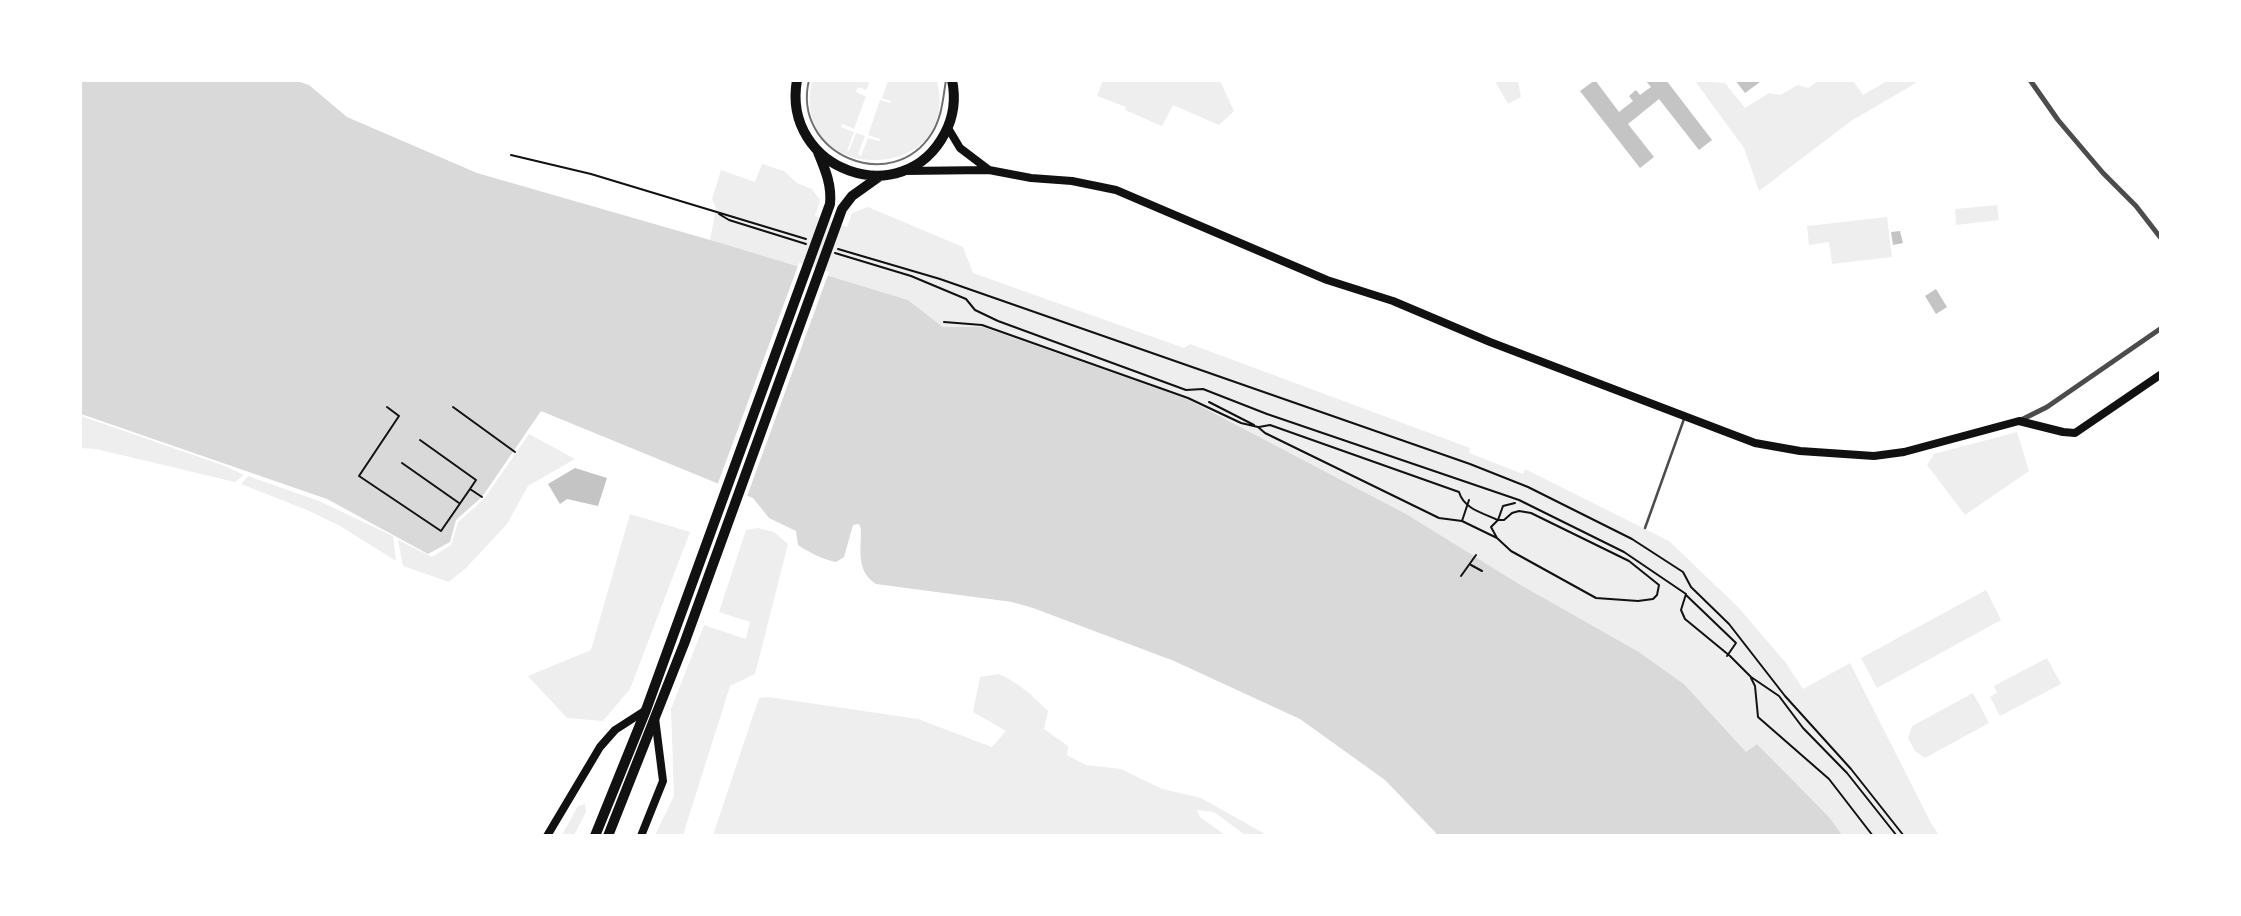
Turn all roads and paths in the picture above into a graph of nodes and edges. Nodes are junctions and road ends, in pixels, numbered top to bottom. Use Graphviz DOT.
graph roads {
  1 [pos="952,80"];
  2 [pos="961,80"];
  3 [pos="2030,80"];
  4 [pos="796,82"];
  5 [pos="954,96"];
  6 [pos="948,128"];
  7 [pos="818,152"];
  8 [pos="510,155"];
  9 [pos="989,170"];
  10 [pos="903,171"];
  11 [pos="880,176"];
  12 [pos="2161,237"];
  13 [pos="809,244"];
  14 [pos="834,252"];
  15 [pos="940,279"];
  16 [pos="944,322"];
  17 [pos="2161,329"];
  18 [pos="2161,375"];
  19 [pos="1209,401"];
  20 [pos="387,407"];
  21 [pos="453,407"];
  22 [pos="1685,416"];
  23 [pos="2019,421"];
  24 [pos="1258,427"];
  25 [pos="419,440"];
  26 [pos="515,452"];
  27 [pos="402,463"];
  28 [pos="470,489"];
  29 [pos="482,497"];
  30 [pos="1469,500"];
  31 [pos="460,503"];
  32 [pos="1515,503"];
  33 [pos="1466,506"];
  34 [pos="1498,520"];
  35 [pos="1462,521"];
  36 [pos="1645,528"];
  37 [pos="1496,538"];
  38 [pos="1476,555"];
  39 [pos="1470,564"];
  40 [pos="1482,571"];
  41 [pos="1461,576"];
  42 [pos="1686,594"];
  43 [pos="1727,656"];
  44 [pos="1751,677"];
  45 [pos="651,713"];
  46 [pos="547,835"];
  47 [pos="595,835"];
  48 [pos="608,835"];
  49 [pos="641,835"];
  50 [pos="1872,835"];
  51 [pos="1898,835"];
  52 [pos="1904,835"];
  1 -- 5 [label="highway"];
  2 -- 5 [label="highway"];
  3 -- 12 [label="street"];
  4 -- 7 [label="highway"];
  5 -- 6 [label="highway"];
  6 -- 9 [label="main road"];
  6 -- 10 [label="highway"];
  7 -- 11 [label="highway"];
  7 -- 45 [label="highway"];
  8 -- 13 [label="path"];
  9 -- 10 [label="main road"];
  9 -- 22 [label="main road"];
  10 -- 11 [label="highway"];
  11 -- 45 [label="highway"];
  14 -- 42 [label="path"];
  15 -- 52 [label="path"];
  16 -- 24 [label="path"];
  17 -- 23 [label="street"];
  18 -- 23 [label="main road"];
  19 -- 24 [label="path"];
  20 -- 31 [label="path"];
  21 -- 26 [label="path"];
  22 -- 23 [label="main road"];
  22 -- 36 [label="lane"];
  24 -- 33 [label="path"];
  24 -- 35 [label="path"];
  25 -- 28 [label="path"];
  27 -- 31 [label="path"];
  28 -- 29 [label="path"];
  28 -- 31 [label="path"];
  30 -- 33 [label="path"];
  32 -- 34 [label="path"];
  33 -- 34 [label="path"];
  33 -- 35 [label="path"];
  34 -- 37 [label="path"];
  34 -- 37 [label="path"];
  35 -- 37 [label="path"];
  38 -- 39 [label="path"];
  39 -- 40 [label="path"];
  39 -- 41 [label="path"];
  42 -- 43 [label="path"];
  42 -- 43 [label="path"];
  43 -- 44 [label="path"];
  44 -- 50 [label="path"];
  44 -- 51 [label="path"];
  45 -- 46 [label="main road"];
  45 -- 47 [label="highway"];
  45 -- 48 [label="highway"];
  45 -- 49 [label="main road"];
}
